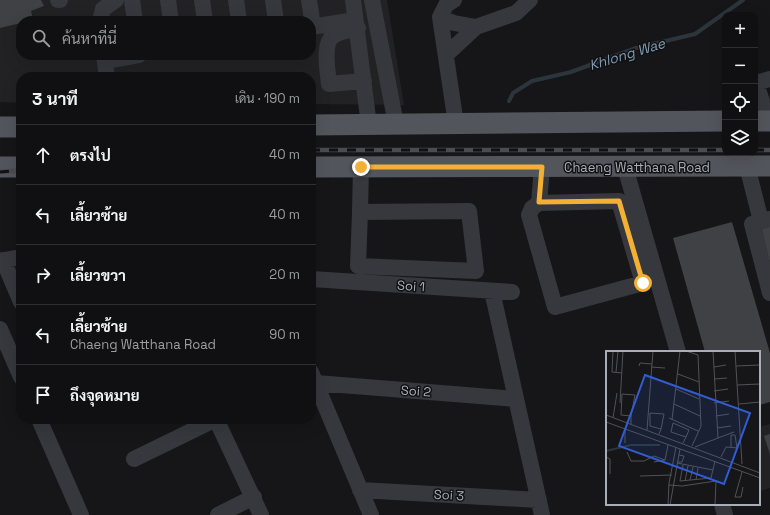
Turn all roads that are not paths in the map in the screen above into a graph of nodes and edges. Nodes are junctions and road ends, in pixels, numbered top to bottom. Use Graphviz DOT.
graph roads {
  1 [pos="116,0"];
  2 [pos="132,0"];
  3 [pos="168,0"];
  4 [pos="202,0"];
  5 [pos="236,0"];
  6 [pos="273,0"];
  7 [pos="309,0"];
  8 [pos="353,0"];
  9 [pos="372,0"];
  10 [pos="454,0"];
  11 [pos="530,0"];
  12 [pos="101,16"];
  13 [pos="135,16"];
  14 [pos="170,16"];
  15 [pos="205,16"];
  16 [pos="238,16"];
  17 [pos="275,16"];
  18 [pos="311,16"];
  19 [pos="440,17"];
  20 [pos="357,24"];
  21 [pos="316,27"];
  22 [pos="476,27"];
  23 [pos="446,55"];
  24 [pos="104,60"];
  25 [pos="106,72"];
  26 [pos="364,81"];
  27 [pos="760,81"];
  28 [pos="722,121"];
  29 [pos="765,121"];
  30 [pos="396,124"];
  31 [pos="456,124"];
  32 [pos="370,125"];
  33 [pos="316,126"];
  34 [pos="0,127"];
  35 [pos="16,127"];
  36 [pos="747,166"];
  37 [pos="770,166"];
  38 [pos="0,167"];
  39 [pos="16,167"];
  40 [pos="316,167"];
  41 [pos="361,167"];
  42 [pos="542,167"];
  43 [pos="625,167"];
  44 [pos="539,202"];
  45 [pos="360,212"];
  46 [pos="765,220"];
  47 [pos="16,258"];
  48 [pos="2,261"];
  49 [pos="316,280"];
  50 [pos="16,291"];
  51 [pos="492,291"];
  52 [pos="512,292"];
  53 [pos="770,293"];
  54 [pos="0,329"];
  55 [pos="678,351"];
  56 [pos="16,366"];
  57 [pos="316,378"];
  58 [pos="316,385"];
  59 [pos="516,399"];
  60 [pos="41,424"];
  61 [pos="206,424"];
  62 [pos="218,424"];
  63 [pos="134,460"];
  64 [pos="360,490"];
  65 [pos="254,497"];
  66 [pos="722,505"];
  67 [pos="540,508"];
  68 [pos="81,515"];
  69 [pos="218,515"];
  70 [pos="261,515"];
  71 [pos="371,515"];
  72 [pos="725,515"];
  1 -- 12 [label="street"];
  2 -- 13 [label="street"];
  3 -- 14 [label="street"];
  4 -- 15 [label="street"];
  5 -- 16 [label="street"];
  6 -- 17 [label="street"];
  7 -- 18 [label="street"];
  8 -- 20 [label="street"];
  9 -- 30 [label="street"];
  10 -- 19 [label="street"];
  11 -- 22 [label="street"];
  19 -- 22 [label="street"];
  19 -- 23 [label="street"];
  20 -- 21 [label="street"];
  20 -- 26 [label="street"];
  20 -- 26 [label="street"];
  22 -- 23 [label="street"];
  23 -- 31 [label="street"];
  24 -- 25 [label="street"];
  26 -- 32 [label="street"];
  27 -- 29 [label="street"];
  28 -- 31 [label="main road"];
  30 -- 31 [label="main road"];
  30 -- 32 [label="main road"];
  32 -- 33 [label="main road"];
  34 -- 35 [label="main road"];
  36 -- 37 [label="main road, Chaeng Watthana Road"];
  36 -- 43 [label="main road, Chaeng Watthana Road"];
  36 -- 46 [label="street"];
  38 -- 39 [label="main road"];
  40 -- 41 [label="main road, Chaeng Watthana Road"];
  41 -- 42 [label="main road, Chaeng Watthana Road"];
  41 -- 45 [label="street"];
  42 -- 43 [label="main road, Chaeng Watthana Road"];
  42 -- 44 [label="street"];
  43 -- 55 [label="street"];
  44 -- 44 [label="street"];
  45 -- 45 [label="street"];
  46 -- 53 [label="street"];
  47 -- 48 [label="street"];
  48 -- 50 [label="street"];
  49 -- 51 [label="street, Soi 1"];
  51 -- 52 [label="street, Soi 1"];
  51 -- 59 [label="street"];
  54 -- 56 [label="street"];
  57 -- 59 [label="street, Soi 2"];
  58 -- 64 [label="street"];
  59 -- 67 [label="street"];
  60 -- 68 [label="street"];
  61 -- 63 [label="street"];
  62 -- 65 [label="street"];
  64 -- 67 [label="street, Soi 3"];
  64 -- 71 [label="street"];
  65 -- 69 [label="street"];
  65 -- 70 [label="street"];
  66 -- 72 [label="street"];
}
